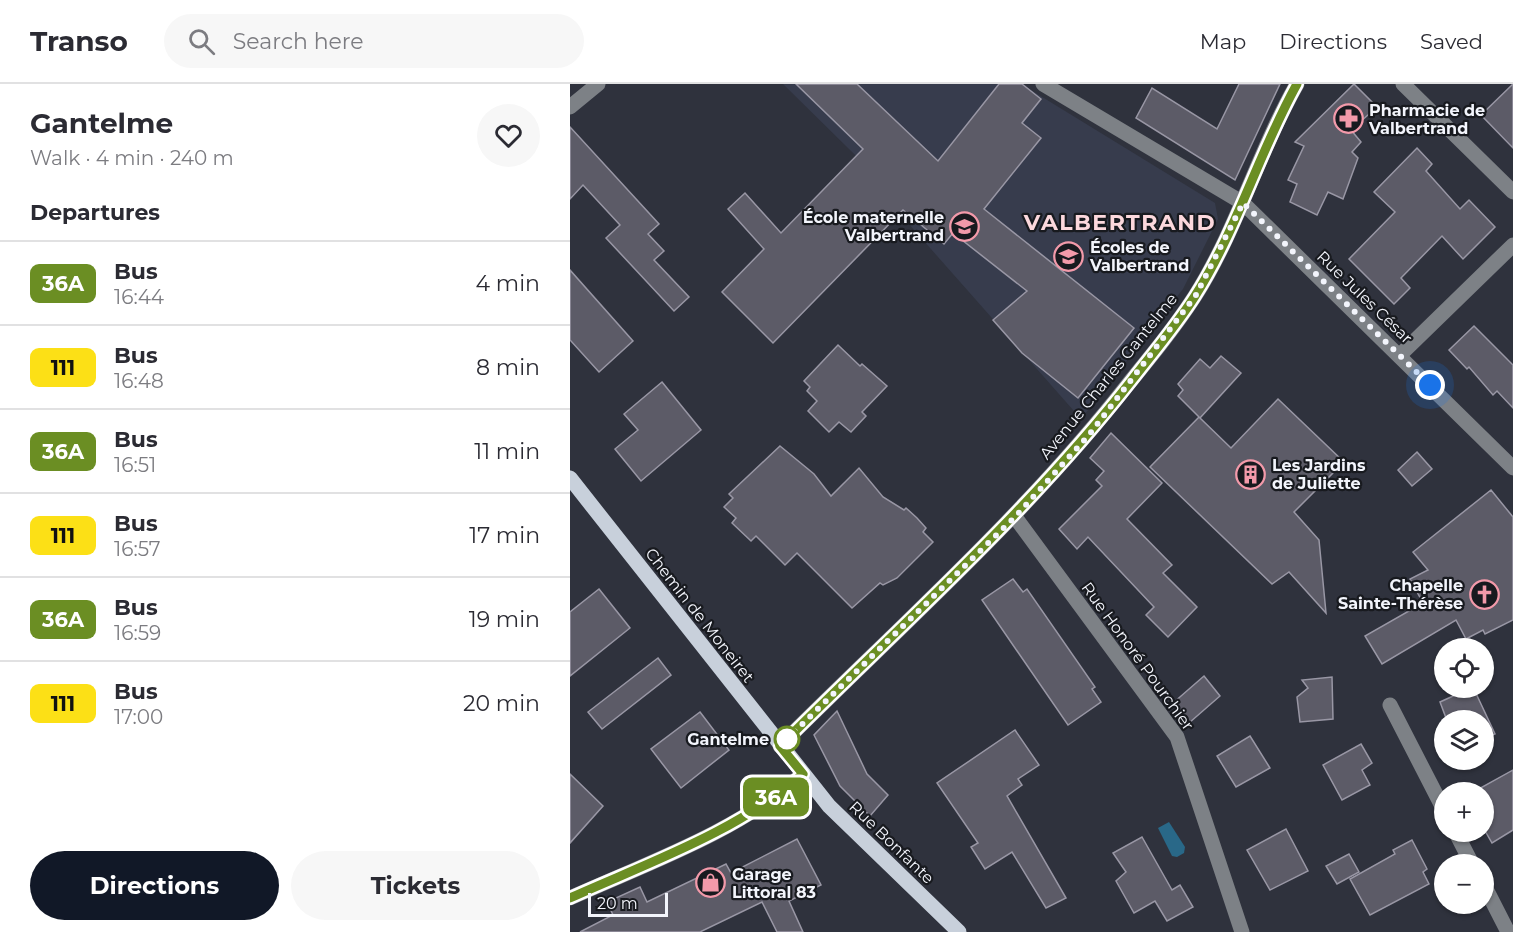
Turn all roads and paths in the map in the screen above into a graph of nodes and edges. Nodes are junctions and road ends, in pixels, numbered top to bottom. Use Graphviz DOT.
graph roads {
  1 [pos="598,84"];
  2 [pos="1043,84"];
  3 [pos="1298,84"];
  4 [pos="1404,84"];
  5 [pos="570,107"];
  6 [pos="1513,192"];
  7 [pos="1243,203"];
  8 [pos="1513,245"];
  9 [pos="1400,355"];
  10 [pos="1513,468"];
  11 [pos="570,478"];
  12 [pos="1015,517"];
  13 [pos="1390,705"];
  14 [pos="780,746"];
  15 [pos="803,774"];
  16 [pos="1434,791"];
  17 [pos="570,898"];
  18 [pos="1494,905"];
  19 [pos="959,932"];
  20 [pos="1242,932"];
  21 [pos="1508,932"];
  1 -- 5 [label="street"];
  2 -- 7 [label="street, Rue Jules César"];
  3 -- 7 [label="street, Avenue Charles Gantelme"];
  4 -- 6 [label="street"];
  7 -- 9 [label="street, Rue Jules César"];
  7 -- 12 [label="street, Avenue Charles Gantelme"];
  8 -- 9 [label="street"];
  9 -- 10 [label="street, Rue Jules César"];
  11 -- 14 [label="main road, Chemin de Moneiret"];
  12 -- 14 [label="street, Avenue Charles Gantelme"];
  12 -- 20 [label="street, Rue Honoré Pourchier"];
  13 -- 16 [label="street"];
  14 -- 15 [label="main road, Chemin de Moneiret"];
  15 -- 17 [label="street"];
  15 -- 19 [label="main road, Rue Bonfante"];
  18 -- 21 [label="street"];
}
